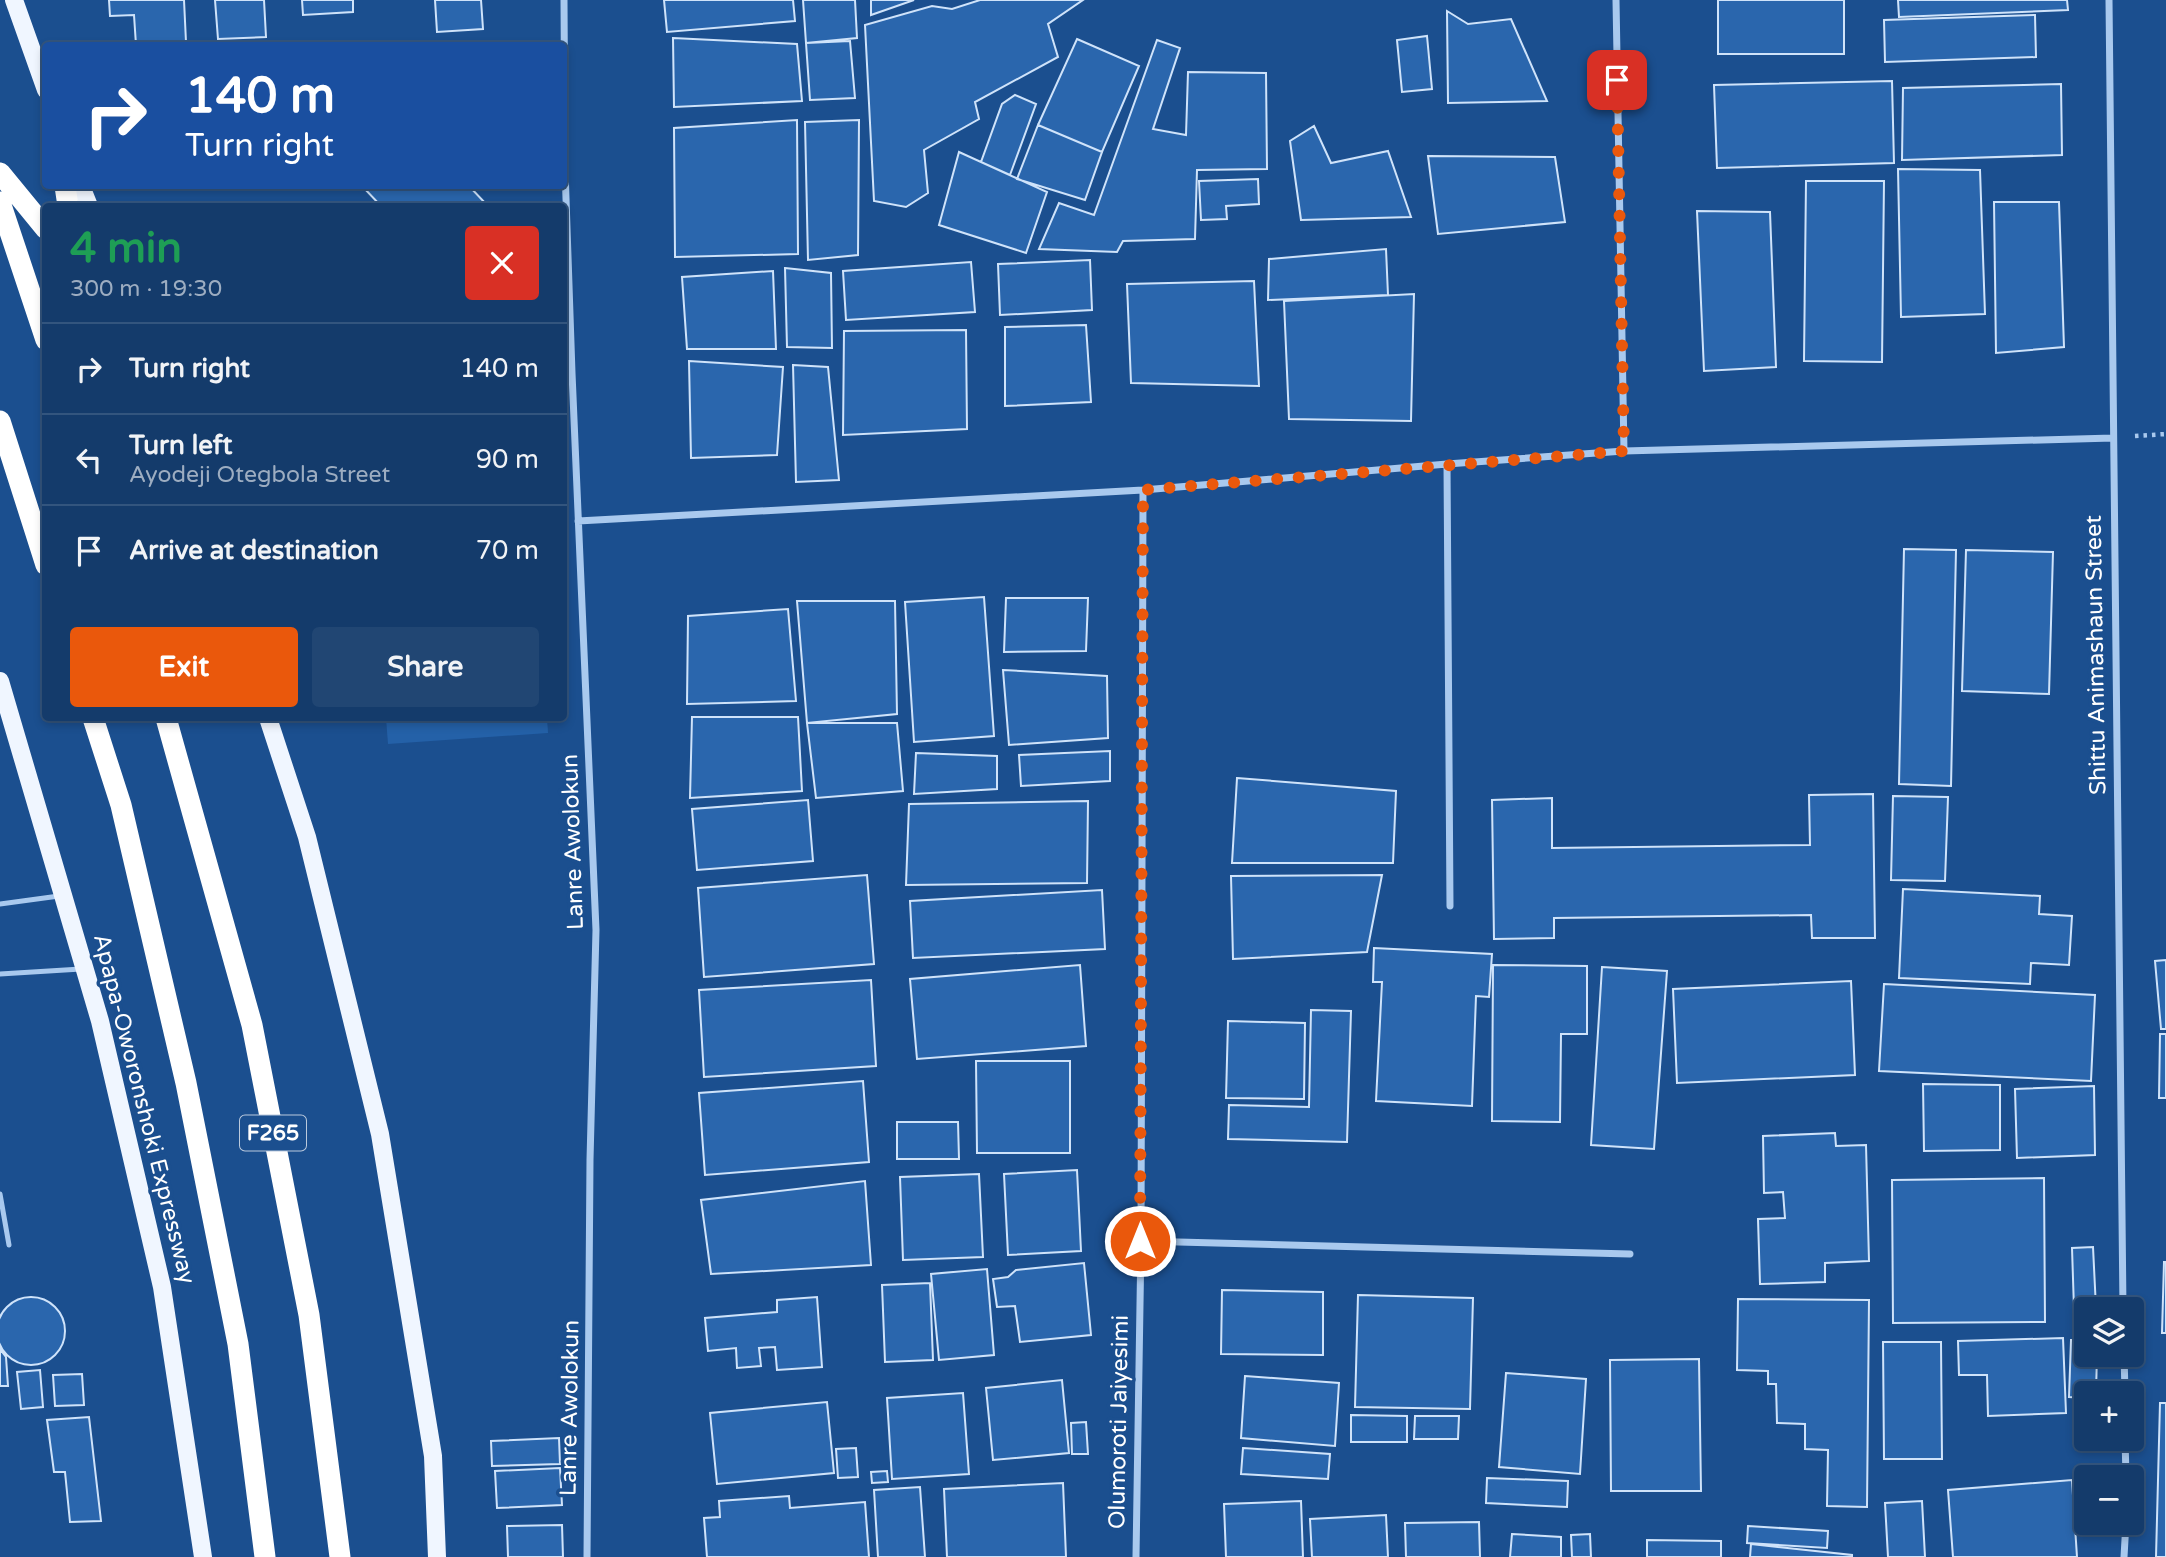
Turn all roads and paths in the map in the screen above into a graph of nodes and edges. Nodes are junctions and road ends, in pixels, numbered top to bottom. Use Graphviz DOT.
graph roads {
  1 [pos="14,0"];
  2 [pos="564,0"];
  3 [pos="1616,0"];
  4 [pos="2109,0"];
  5 [pos="564,42"];
  6 [pos="42,79"];
  7 [pos="0,173"];
  8 [pos="0,202"];
  9 [pos="42,224"];
  10 [pos="567,298"];
  11 [pos="42,328"];
  12 [pos="568,373"];
  13 [pos="0,421"];
  14 [pos="2166,434"];
  15 [pos="2113,438"];
  16 [pos="1624,451"];
  17 [pos="1447,464"];
  18 [pos="1143,490"];
  19 [pos="578,521"];
  20 [pos="42,552"];
  21 [pos="0,681"];
  22 [pos="94,721"];
  23 [pos="167,721"];
  24 [pos="269,721"];
  25 [pos="63,895"];
  26 [pos="0,904"];
  27 [pos="1450,906"];
  28 [pos="84,969"];
  29 [pos="0,974"];
  30 [pos="0,1194"];
  31 [pos="1140,1241"];
  32 [pos="9,1245"];
  33 [pos="1630,1254"];
  34 [pos="2123,1297"];
  35 [pos="2125,1535"];
  36 [pos="203,1557"];
  37 [pos="265,1557"];
  38 [pos="340,1557"];
  39 [pos="437,1557"];
  40 [pos="587,1557"];
  41 [pos="1136,1557"];
  42 [pos="2124,1557"];
  1 -- 6 [label="main road"];
  2 -- 5 [label="street, Lanre Awolokun"];
  3 -- 16 [label="street"];
  4 -- 15 [label="street, Shittu Animashaun Street"];
  7 -- 9 [label="highway"];
  8 -- 11 [label="highway"];
  10 -- 12 [label="street, Lanre Awolokun"];
  12 -- 19 [label="street, Lanre Awolokun"];
  13 -- 20 [label="highway"];
  14 -- 15 [label="path"];
  15 -- 16 [label="street"];
  15 -- 34 [label="street, Shittu Animashaun Street"];
  16 -- 17 [label="street"];
  17 -- 18 [label="street"];
  17 -- 27 [label="street"];
  18 -- 19 [label="street"];
  18 -- 31 [label="street, Olumoroti Jaiyesimi"];
  19 -- 40 [label="street, Lanre Awolokun"];
  21 -- 25 [label="main road, Apapa-Oworonshoki Expressway"];
  22 -- 37 [label="highway, Apapa-Oworonshoki Expressway"];
  23 -- 38 [label="highway, F265"];
  24 -- 39 [label="main road"];
  25 -- 26 [label="lane"];
  25 -- 28 [label="main road, Apapa-Oworonshoki Expressway"];
  28 -- 29 [label="lane"];
  28 -- 36 [label="main road, Apapa-Oworonshoki Expressway"];
  30 -- 32 [label="lane"];
  31 -- 33 [label="street"];
  31 -- 41 [label="street, Olumoroti Jaiyesimi"];
  35 -- 42 [label="street"];
}
